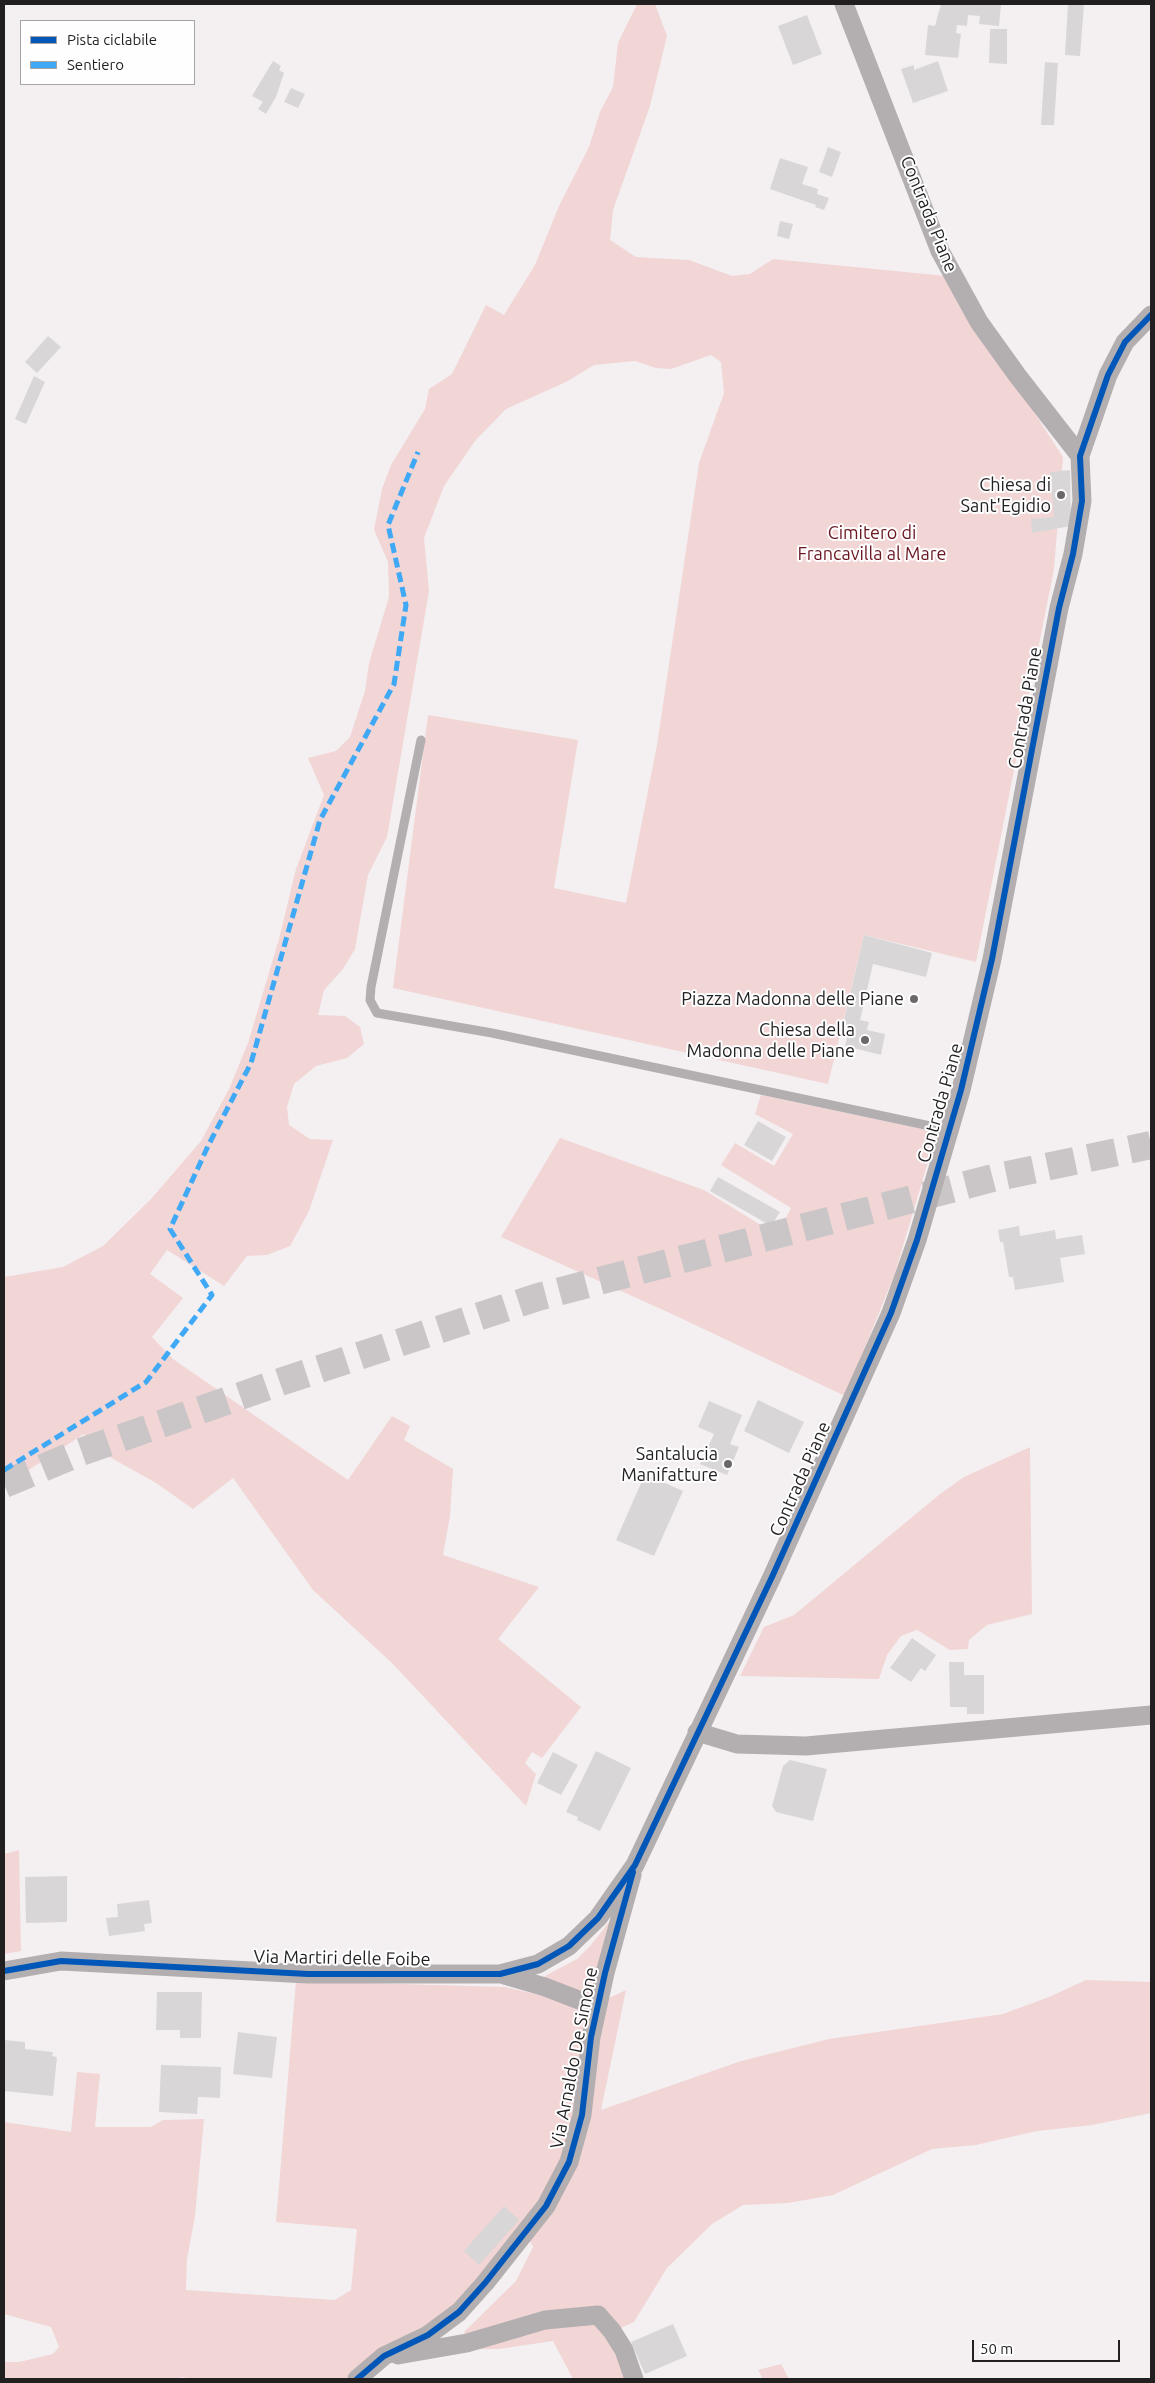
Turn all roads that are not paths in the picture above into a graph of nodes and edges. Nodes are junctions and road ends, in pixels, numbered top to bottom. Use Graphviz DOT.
graph roads {
  1 [pos="844,4"];
  2 [pos="1151,316"];
  3 [pos="1080,456"];
  4 [pos="421,740"];
  5 [pos="949,1130"];
  6 [pos="1151,1715"];
  7 [pos="697,1732"];
  8 [pos="635,1865"];
  9 [pos="4,1971"];
  10 [pos="500,1974"];
  11 [pos="597,2007"];
  12 [pos="384,2356"];
  13 [pos="357,2379"];
  14 [pos="634,2379"];
  1 -- 3 [label="street, Contrada Piane"];
  2 -- 3 [label="street, Contrada Piane"];
  3 -- 5 [label="street, Contrada Piane"];
  4 -- 5 [label="lane"];
  5 -- 7 [label="street, Contrada Piane"];
  6 -- 7 [label="street"];
  7 -- 8 [label="street, Contrada Piane"];
  8 -- 10 [label="street, Via Martiri delle Foibe"];
  8 -- 11 [label="street, Via Arnaldo De Simone"];
  9 -- 10 [label="street, Via Martiri delle Foibe"];
  10 -- 11 [label="street"];
  11 -- 12 [label="street, Via Arnaldo De Simone"];
  12 -- 13 [label="street, Via Arnaldo De Simone"];
  12 -- 14 [label="street"];
}
